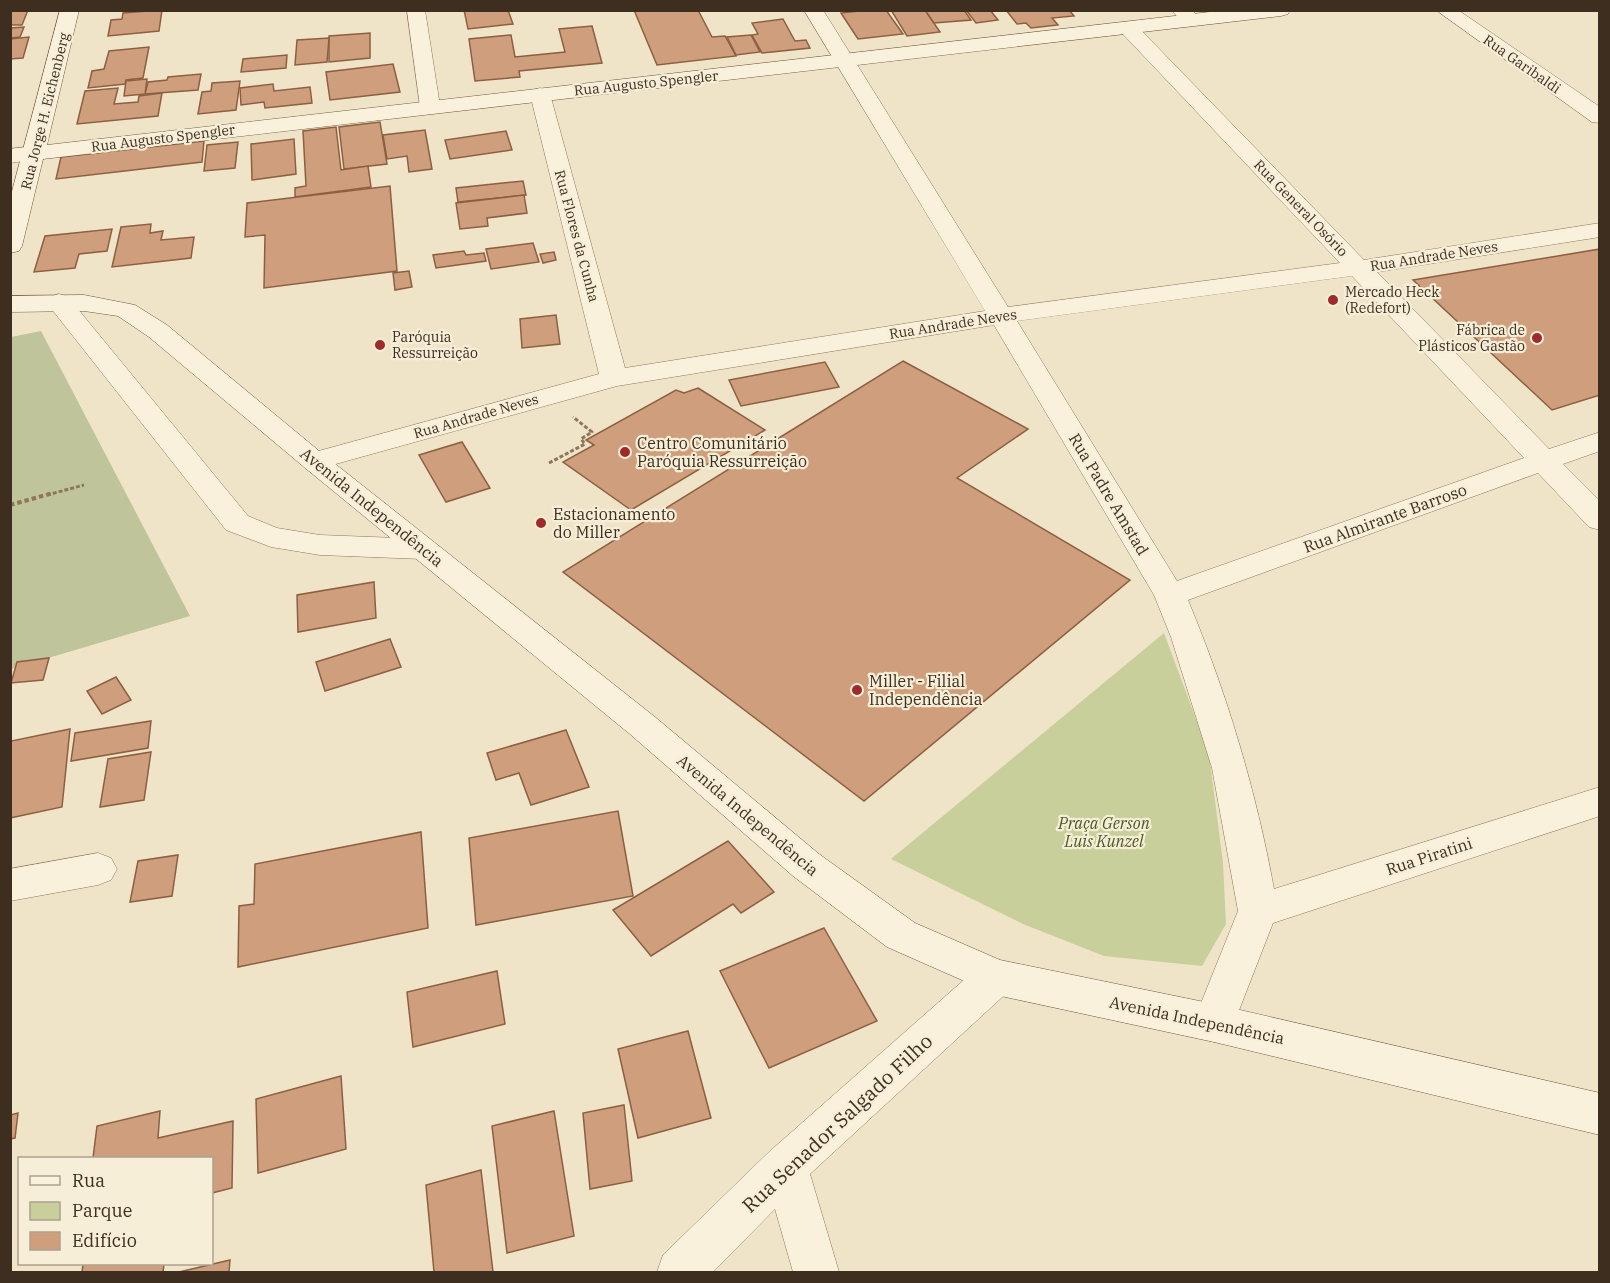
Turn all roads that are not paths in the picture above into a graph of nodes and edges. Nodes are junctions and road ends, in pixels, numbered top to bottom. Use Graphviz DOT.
graph roads {
  1 [pos="70,10"];
  2 [pos="417,10"];
  3 [pos="813,10"];
  4 [pos="1281,10"];
  5 [pos="1445,10"];
  6 [pos="1186,15"];
  7 [pos="1127,27"];
  8 [pos="846,62"];
  9 [pos="540,94"];
  10 [pos="430,106"];
  11 [pos="1599,117"];
  12 [pos="34,153"];
  13 [pos="10,156"];
  14 [pos="1599,230"];
  15 [pos="10,246"];
  16 [pos="1358,268"];
  17 [pos="59,302"];
  18 [pos="10,304"];
  19 [pos="1000,316"];
  20 [pos="614,378"];
  21 [pos="1599,441"];
  22 [pos="315,461"];
  23 [pos="1542,462"];
  24 [pos="1599,520"];
  25 [pos="423,549"];
  26 [pos="1170,595"];
  27 [pos="1599,801"];
  28 [pos="98,869"];
  29 [pos="10,885"];
  30 [pos="1258,910"];
  31 [pos="996,977"];
  32 [pos="1214,1023"];
  33 [pos="1599,1114"];
  34 [pos="785,1167"];
  35 [pos="680,1272"];
  36 [pos="816,1272"];
  1 -- 12 [label="street, Rua Jorge H. Eichenberg"];
  2 -- 10 [label="street"];
  3 -- 8 [label="street, Rua Padre Amstad"];
  4 -- 6 [label="street, Rua Augusto Spengler"];
  5 -- 11 [label="street, Rua Garibaldi"];
  6 -- 7 [label="street, Rua Augusto Spengler"];
  7 -- 8 [label="street, Rua Augusto Spengler"];
  7 -- 16 [label="street, Rua General Osório"];
  8 -- 9 [label="street, Rua Augusto Spengler"];
  8 -- 19 [label="street, Rua Padre Amstad"];
  9 -- 10 [label="street, Rua Augusto Spengler"];
  9 -- 20 [label="street, Rua Flores da Cunha"];
  10 -- 12 [label="street, Rua Augusto Spengler"];
  12 -- 13 [label="street, Rua Augusto Spengler"];
  12 -- 15 [label="street, Rua Jorge H. Eichenberg"];
  14 -- 16 [label="street, Rua Andrade Neves"];
  16 -- 19 [label="street, Rua Andrade Neves"];
  16 -- 23 [label="street, Rua General Osório"];
  17 -- 18 [label="street, Avenida Independência"];
  17 -- 22 [label="street, Avenida Independência"];
  17 -- 25 [label="street"];
  19 -- 20 [label="street, Rua Andrade Neves"];
  19 -- 26 [label="street, Rua Padre Amstad"];
  20 -- 22 [label="street, Rua Andrade Neves"];
  21 -- 23 [label="street, Rua Almirante Barroso"];
  22 -- 25 [label="street, Avenida Independência"];
  23 -- 24 [label="street, Rua General Osório"];
  23 -- 26 [label="street, Rua Almirante Barroso"];
  25 -- 31 [label="street, Avenida Independência"];
  26 -- 30 [label="street, Rua Padre Amstad"];
  27 -- 30 [label="street, Rua Piratini"];
  28 -- 29 [label="street"];
  30 -- 32 [label="street"];
  31 -- 32 [label="street, Avenida Independência"];
  31 -- 34 [label="street, Rua Senador Salgado Filho"];
  32 -- 33 [label="street, Avenida Independência"];
  34 -- 35 [label="street, Rua Senador Salgado Filho"];
  34 -- 36 [label="street"];
}
